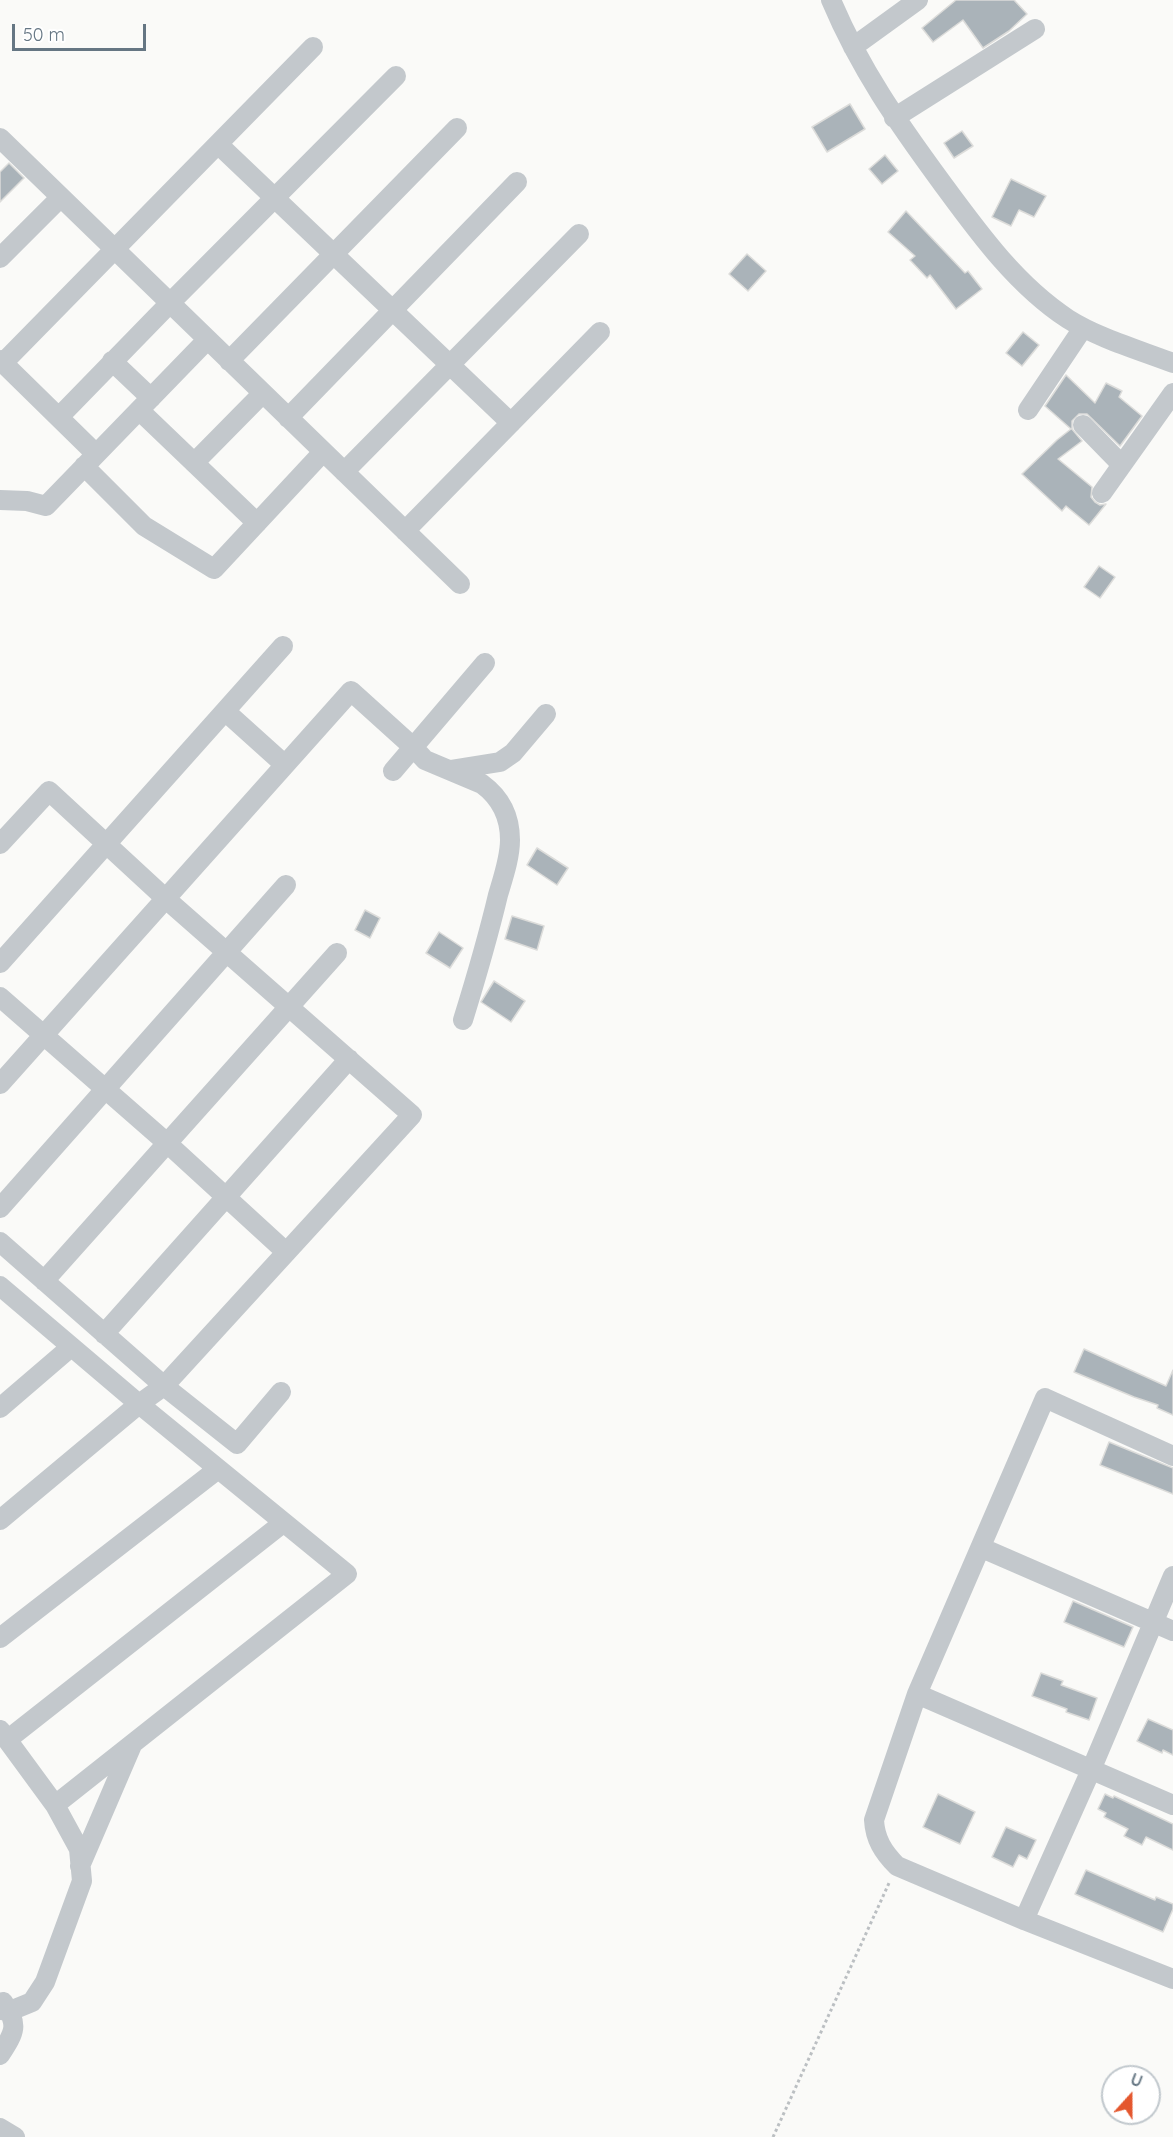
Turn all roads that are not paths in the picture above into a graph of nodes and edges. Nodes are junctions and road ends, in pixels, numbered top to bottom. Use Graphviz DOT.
graph roads {
  1 [pos="831,0"];
  2 [pos="918,0"];
  3 [pos="1035,29"];
  4 [pos="313,47"];
  5 [pos="853,47"];
  6 [pos="396,76"];
  7 [pos="894,117"];
  8 [pos="457,128"];
  9 [pos="0,138"];
  10 [pos="219,145"];
  11 [pos="517,182"];
  12 [pos="61,197"];
  13 [pos="275,198"];
  14 [pos="579,234"];
  15 [pos="116,250"];
  16 [pos="334,254"];
  17 [pos="0,258"];
  18 [pos="169,304"];
  19 [pos="393,310"];
  20 [pos="1083,328"];
  21 [pos="600,332"];
  22 [pos="207,340"];
  23 [pos="2,361"];
  24 [pos="112,361"];
  25 [pos="229,361"];
  26 [pos="1173,363"];
  27 [pos="451,364"];
  28 [pos="263,393"];
  29 [pos="1173,393"];
  30 [pos="145,404"];
  31 [pos="1028,410"];
  32 [pos="58,417"];
  33 [pos="288,418"];
  34 [pos="511,423"];
  35 [pos="1083,425"];
  36 [pos="323,452"];
  37 [pos="90,460"];
  38 [pos="194,463"];
  39 [pos="1122,465"];
  40 [pos="344,472"];
  41 [pos="1102,493"];
  42 [pos="0,500"];
  43 [pos="257,523"];
  44 [pos="405,531"];
  45 [pos="460,584"];
  46 [pos="283,646"];
  47 [pos="485,663"];
  48 [pos="225,711"];
  49 [pos="546,714"];
  50 [pos="413,747"];
  51 [pos="285,765"];
  52 [pos="447,770"];
  53 [pos="393,771"];
  54 [pos="0,844"];
  55 [pos="107,845"];
  56 [pos="286,885"];
  57 [pos="166,899"];
  58 [pos="227,952"];
  59 [pos="337,952"];
  60 [pos="0,963"];
  61 [pos="0,997"];
  62 [pos="289,1007"];
  63 [pos="464,1020"];
  64 [pos="43,1036"];
  65 [pos="349,1059"];
  66 [pos="0,1084"];
  67 [pos="105,1090"];
  68 [pos="167,1143"];
  69 [pos="226,1198"];
  70 [pos="0,1208"];
  71 [pos="0,1242"];
  72 [pos="286,1252"];
  73 [pos="44,1281"];
  74 [pos="3,1293"];
  75 [pos="104,1334"];
  76 [pos="71,1347"];
  77 [pos="164,1386"];
  78 [pos="281,1392"];
  79 [pos="139,1404"];
  80 [pos="0,1408"];
  81 [pos="1173,1456"];
  82 [pos="218,1469"];
  83 [pos="0,1520"];
  84 [pos="283,1523"];
  85 [pos="982,1548"];
  86 [pos="1173,1576"];
  87 [pos="1153,1622"];
  88 [pos="1173,1631"];
  89 [pos="0,1638"];
  90 [pos="917,1695"];
  91 [pos="3,1735"];
  92 [pos="133,1743"];
  93 [pos="1091,1770"];
  94 [pos="1173,1804"];
  95 [pos="55,1805"];
  96 [pos="80,1866"];
  97 [pos="1024,1920"];
  98 [pos="1173,1979"];
  99 [pos="3,2006"];
  100 [pos="0,2055"];
  101 [pos="0,2127"];
  102 [pos="15,2137"];
  1 -- 5 [label="street"];
  2 -- 5 [label="street"];
  3 -- 7 [label="street"];
  4 -- 10 [label="street"];
  5 -- 7 [label="street"];
  6 -- 13 [label="street"];
  7 -- 20 [label="street"];
  8 -- 16 [label="street"];
  9 -- 12 [label="street"];
  10 -- 13 [label="street"];
  10 -- 15 [label="street"];
  11 -- 19 [label="street"];
  12 -- 15 [label="street"];
  12 -- 17 [label="street"];
  13 -- 16 [label="street"];
  13 -- 18 [label="street"];
  14 -- 27 [label="street"];
  15 -- 18 [label="street"];
  15 -- 23 [label="street"];
  16 -- 19 [label="street"];
  16 -- 25 [label="street"];
  18 -- 22 [label="street"];
  18 -- 24 [label="street"];
  19 -- 27 [label="street"];
  19 -- 33 [label="street"];
  20 -- 26 [label="street"];
  20 -- 31 [label="street"];
  21 -- 34 [label="street"];
  22 -- 25 [label="street"];
  22 -- 30 [label="street"];
  23 -- 32 [label="street"];
  24 -- 30 [label="street"];
  24 -- 32 [label="street"];
  25 -- 28 [label="street"];
  27 -- 34 [label="street"];
  27 -- 40 [label="street"];
  28 -- 33 [label="street"];
  28 -- 38 [label="street"];
  29 -- 39 [label="street"];
  30 -- 37 [label="street"];
  30 -- 38 [label="street"];
  32 -- 37 [label="street"];
  33 -- 36 [label="street"];
  34 -- 44 [label="street"];
  35 -- 39 [label="street"];
  36 -- 40 [label="street"];
  36 -- 43 [label="street"];
  37 -- 42 [label="street"];
  37 -- 43 [label="street"];
  38 -- 43 [label="street"];
  39 -- 41 [label="street"];
  40 -- 44 [label="street"];
  44 -- 45 [label="street"];
  46 -- 48 [label="street"];
  47 -- 50 [label="street"];
  48 -- 51 [label="street"];
  48 -- 55 [label="street"];
  49 -- 52 [label="street"];
  50 -- 51 [label="street"];
  50 -- 52 [label="street"];
  50 -- 53 [label="street"];
  51 -- 57 [label="street"];
  52 -- 63 [label="street"];
  54 -- 55 [label="street"];
  55 -- 57 [label="street"];
  55 -- 60 [label="street"];
  56 -- 58 [label="street"];
  57 -- 58 [label="street"];
  57 -- 64 [label="street"];
  58 -- 62 [label="street"];
  58 -- 67 [label="street"];
  59 -- 62 [label="street"];
  61 -- 64 [label="street"];
  62 -- 65 [label="street"];
  62 -- 68 [label="street"];
  64 -- 66 [label="street"];
  64 -- 67 [label="street"];
  65 -- 69 [label="street"];
  65 -- 72 [label="street"];
  67 -- 68 [label="street"];
  67 -- 70 [label="street"];
  68 -- 69 [label="street"];
  68 -- 73 [label="street"];
  69 -- 72 [label="street"];
  69 -- 75 [label="street"];
  71 -- 73 [label="street"];
  72 -- 77 [label="street"];
  73 -- 75 [label="street"];
  74 -- 76 [label="street"];
  75 -- 77 [label="street"];
  76 -- 79 [label="street"];
  76 -- 80 [label="street"];
  77 -- 78 [label="street"];
  77 -- 79 [label="street"];
  79 -- 82 [label="street"];
  79 -- 83 [label="street"];
  81 -- 85 [label="street"];
  82 -- 84 [label="street"];
  82 -- 89 [label="street"];
  84 -- 91 [label="street"];
  84 -- 92 [label="street"];
  85 -- 87 [label="street"];
  85 -- 90 [label="street"];
  86 -- 87 [label="street"];
  87 -- 88 [label="street"];
  87 -- 93 [label="street"];
  90 -- 93 [label="street"];
  90 -- 97 [label="street"];
  91 -- 95 [label="street"];
  92 -- 95 [label="street"];
  92 -- 96 [label="street"];
  93 -- 94 [label="street"];
  93 -- 97 [label="street"];
  95 -- 96 [label="street"];
  96 -- 99 [label="street"];
  97 -- 98 [label="street"];
  99 -- 100 [label="street"];
  101 -- 102 [label="street"];
}
